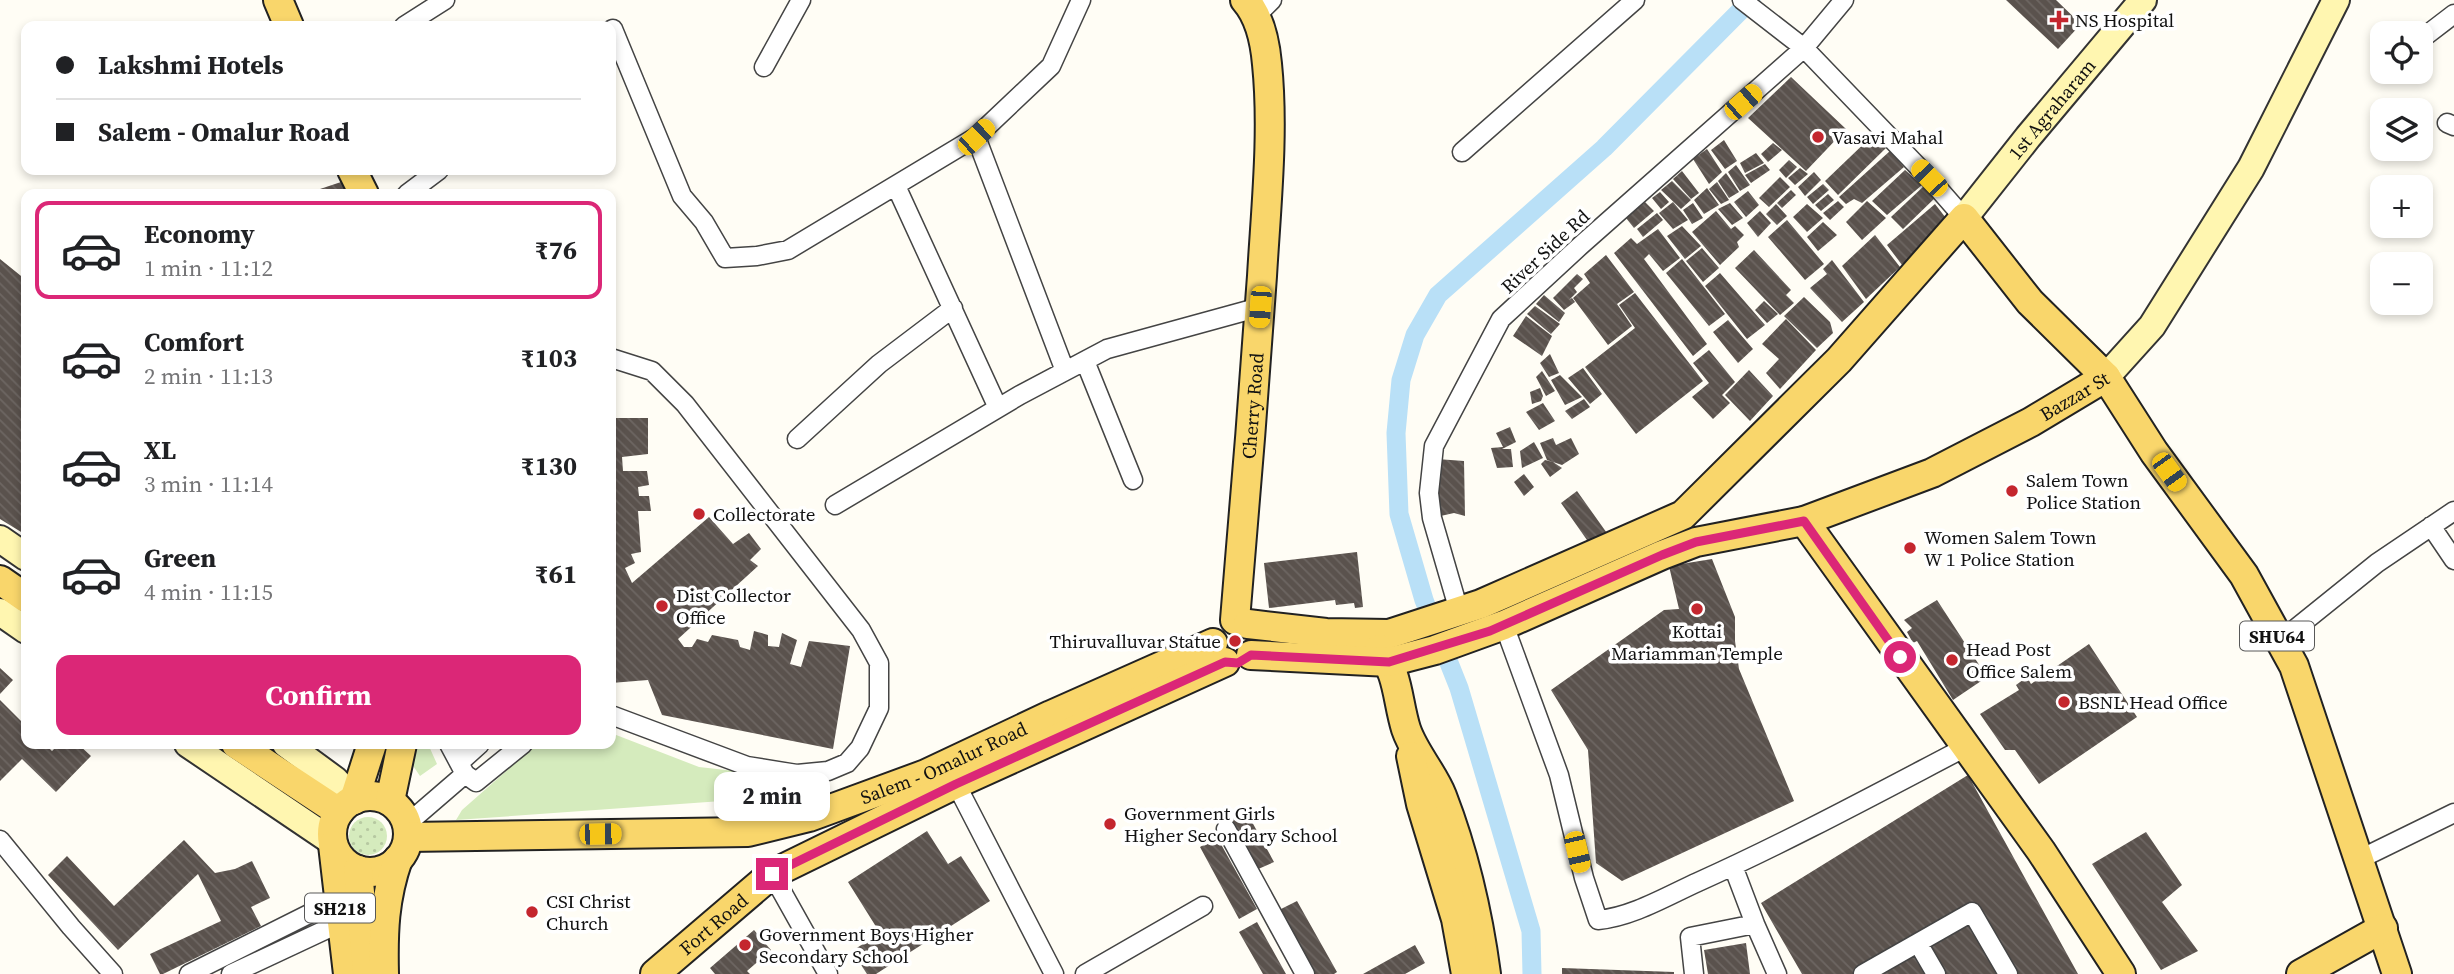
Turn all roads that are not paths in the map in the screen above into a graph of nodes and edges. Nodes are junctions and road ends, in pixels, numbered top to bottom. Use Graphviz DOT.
graph roads {
  1 [pos="278,0"];
  2 [pos="445,0"];
  3 [pos="801,0"];
  4 [pos="1081,0"];
  5 [pos="1228,0"];
  6 [pos="1635,0"];
  7 [pos="1742,0"];
  8 [pos="1844,0"];
  9 [pos="2143,0"];
  10 [pos="2336,0"];
  11 [pos="1258,10"];
  12 [pos="2454,14"];
  13 [pos="287,21"];
  14 [pos="412,21"];
  15 [pos="2433,30"];
  16 [pos="616,36"];
  17 [pos="1804,48"];
  18 [pos="764,67"];
  19 [pos="976,137"];
  20 [pos="1462,152"];
  21 [pos="432,175"];
  22 [pos="897,186"];
  23 [pos="414,189"];
  24 [pos="1964,218"];
  25 [pos="1260,307"];
  26 [pos="953,308"];
  27 [pos="616,360"];
  28 [pos="1085,360"];
  29 [pos="1065,371"];
  30 [pos="2105,377"];
  31 [pos="998,408"];
  32 [pos="797,439"];
  33 [pos="1133,480"];
  34 [pos="835,505"];
  35 [pos="2454,510"];
  36 [pos="1683,515"];
  37 [pos="1804,521"];
  38 [pos="2431,526"];
  39 [pos="0,539"];
  40 [pos="1696,542"];
  41 [pos="21,554"];
  42 [pos="2454,560"];
  43 [pos="0,580"];
  44 [pos="21,595"];
  45 [pos="1470,607"];
  46 [pos="0,612"];
  47 [pos="1241,622"];
  48 [pos="21,627"];
  49 [pos="1497,628"];
  50 [pos="1378,634"];
  51 [pos="2280,641"];
  52 [pos="1230,654"];
  53 [pos="1389,662"];
  54 [pos="616,717"];
  55 [pos="1964,748"];
  56 [pos="195,749"];
  57 [pos="244,749"];
  58 [pos="293,749"];
  59 [pos="369,749"];
  60 [pos="400,749"];
  61 [pos="452,749"];
  62 [pos="476,749"];
  63 [pos="517,749"];
  64 [pos="462,768"];
  65 [pos="956,784"];
  66 [pos="1431,800"];
  67 [pos="390,802"];
  68 [pos="339,805"];
  69 [pos="2454,813"];
  70 [pos="1226,830"];
  71 [pos="0,840"];
  72 [pos="404,840"];
  73 [pos="332,842"];
  74 [pos="2360,859"];
  75 [pos="1733,866"];
  76 [pos="358,870"];
  77 [pos="772,874"];
  78 [pos="1203,906"];
  79 [pos="341,910"];
  80 [pos="1755,924"];
  81 [pos="2383,928"];
  82 [pos="1918,943"];
  83 [pos="113,974"];
  84 [pos="189,974"];
  85 [pos="231,974"];
  86 [pos="348,974"];
  87 [pos="367,974"];
  88 [pos="384,974"];
  89 [pos="655,974"];
  90 [pos="828,974"];
  91 [pos="1054,974"];
  92 [pos="1085,974"];
  93 [pos="1305,974"];
  94 [pos="1466,974"];
  95 [pos="1486,974"];
  96 [pos="1694,974"];
  97 [pos="1777,974"];
  98 [pos="1863,974"];
  99 [pos="1936,974"];
  100 [pos="2008,974"];
  101 [pos="2121,974"];
  102 [pos="2301,974"];
  103 [pos="2397,974"];
  1 -- 13 [label="main road"];
  2 -- 14 [label="street"];
  3 -- 18 [label="street"];
  4 -- 19 [label="street"];
  5 -- 11 [label="main road, Cherry Road"];
  6 -- 20 [label="street"];
  7 -- 17 [label="street"];
  8 -- 17 [label="street, River Side Rd"];
  9 -- 24 [label="main road, 1st Agraharam"];
  10 -- 30 [label="main road, Bazzar St"];
  11 -- 25 [label="main road, Cherry Road"];
  12 -- 15 [label="street"];
  16 -- 22 [label="street"];
  17 -- 24 [label="street"];
  17 -- 45 [label="street, River Side Rd"];
  19 -- 22 [label="street"];
  19 -- 29 [label="street"];
  21 -- 23 [label="street"];
  22 -- 26 [label="street"];
  24 -- 30 [label="main road, SHU64"];
  24 -- 36 [label="main road"];
  25 -- 28 [label="street"];
  25 -- 47 [label="main road, Cherry Road"];
  26 -- 31 [label="street"];
  26 -- 32 [label="street"];
  27 -- 54 [label="street"];
  28 -- 29 [label="street"];
  28 -- 33 [label="street"];
  29 -- 31 [label="street"];
  30 -- 37 [label="main road, Bazzar St"];
  30 -- 51 [label="main road, SHU64"];
  31 -- 34 [label="street"];
  35 -- 38 [label="street"];
  36 -- 40 [label="main road"];
  36 -- 45 [label="main road"];
  37 -- 40 [label="main road, Bazzar St"];
  37 -- 55 [label="main road"];
  38 -- 42 [label="street"];
  38 -- 51 [label="street"];
  39 -- 41 [label="main road"];
  40 -- 49 [label="main road, Bazzar St"];
  43 -- 44 [label="main road"];
  45 -- 50 [label="main road"];
  46 -- 48 [label="main road"];
  47 -- 50 [label="main road"];
  47 -- 52 [label="main road, Cherry Road"];
  47 -- 52 [label="main road"];
  49 -- 53 [label="main road, Salem - Omalur Road"];
  49 -- 75 [label="street"];
  50 -- 53 [label="main road"];
  51 -- 74 [label="main road, SHU64"];
  52 -- 53 [label="main road, Salem - Omalur Road / SH218"];
  52 -- 65 [label="main road, Salem - Omalur Road / SH218"];
  52 -- 72 [label="main road, Salem - Omalur Road / SH218"];
  53 -- 66 [label="main road"];
  55 -- 75 [label="street"];
  55 -- 101 [label="main road"];
  56 -- 73 [label="main road"];
  57 -- 68 [label="main road"];
  58 -- 68 [label="main road"];
  59 -- 68 [label="main road"];
  60 -- 67 [label="main road"];
  61 -- 64 [label="street"];
  62 -- 64 [label="street"];
  63 -- 64 [label="street"];
  64 -- 72 [label="street"];
  65 -- 77 [label="main road, Salem - Omalur Road / SH218"];
  65 -- 91 [label="street"];
  66 -- 94 [label="main road"];
  66 -- 95 [label="main road"];
  67 -- 68 [label="main road"];
  67 -- 72 [label="main road"];
  68 -- 73 [label="main road, SH218"];
  69 -- 74 [label="street"];
  70 -- 93 [label="street"];
  71 -- 83 [label="street"];
  72 -- 76 [label="main road, SH218"];
  72 -- 88 [label="main road"];
  73 -- 76 [label="main road, SH218"];
  73 -- 79 [label="main road, SH218"];
  74 -- 81 [label="main road, SHU64"];
  75 -- 80 [label="street"];
  76 -- 87 [label="main road, SH218"];
  77 -- 89 [label="main road, Fort Road"];
  77 -- 90 [label="street"];
  78 -- 92 [label="street"];
  79 -- 84 [label="street"];
  79 -- 85 [label="street"];
  79 -- 86 [label="main road, SH218"];
  80 -- 96 [label="street"];
  80 -- 97 [label="street"];
  81 -- 102 [label="main road"];
  81 -- 103 [label="main road, SHU64"];
  82 -- 98 [label="street"];
  82 -- 99 [label="street"];
  82 -- 100 [label="street"];
}
